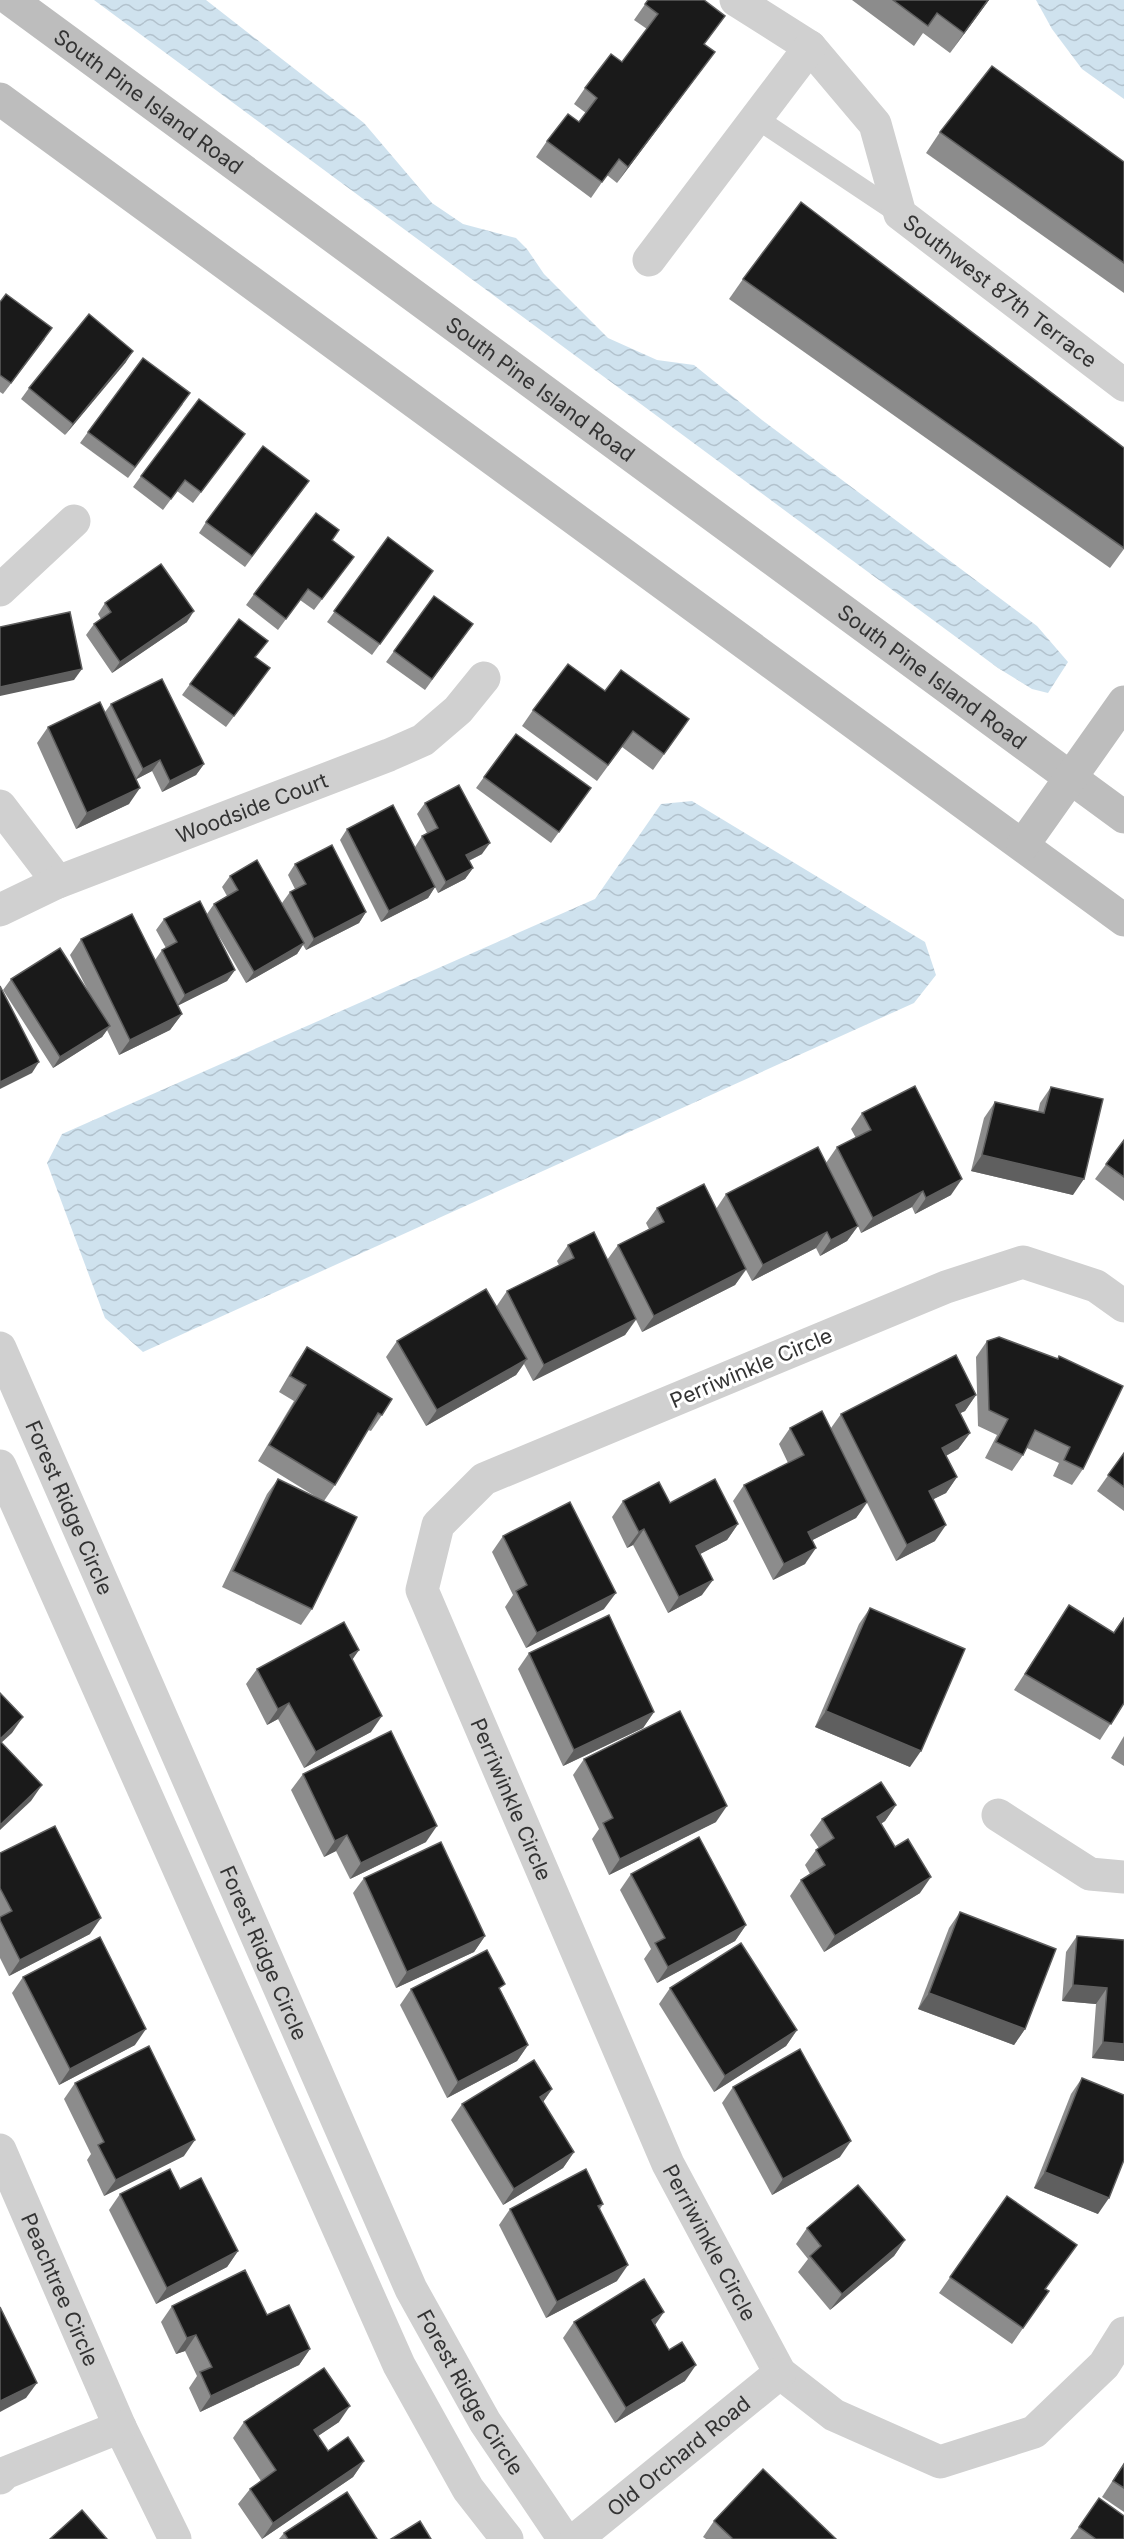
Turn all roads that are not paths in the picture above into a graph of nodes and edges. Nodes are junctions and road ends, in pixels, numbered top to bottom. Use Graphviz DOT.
graph roads {
  1 [pos="11,0"];
  2 [pos="736,0"];
  3 [pos="810,47"];
  4 [pos="0,99"];
  5 [pos="756,118"];
  6 [pos="900,214"];
  7 [pos="649,260"];
  8 [pos="1124,385"];
  9 [pos="74,521"];
  10 [pos="0,590"];
  11 [pos="484,678"];
  12 [pos="1124,702"];
  13 [pos="1071,778"];
  14 [pos="0,806"];
  15 [pos="1124,817"];
  16 [pos="1023,845"];
  17 [pos="58,882"];
  18 [pos="0,910"];
  19 [pos="1124,920"];
  20 [pos="1124,1306"];
  21 [pos="0,1348"];
  22 [pos="0,1466"];
  23 [pos="998,1815"];
  24 [pos="1124,1877"];
  25 [pos="0,2150"];
  26 [pos="1124,2333"];
  27 [pos="780,2373"];
  28 [pos="120,2427"];
  29 [pos="0,2478"];
  30 [pos="175,2539"];
  31 [pos="507,2539"];
  32 [pos="564,2539"];
  33 [pos="576,2539"];
  1 -- 13 [label="main road, South Pine Island Road"];
  2 -- 3 [label="street, Southwest 87th Terrace"];
  3 -- 5 [label="street"];
  3 -- 6 [label="street, Southwest 87th Terrace"];
  4 -- 16 [label="main road"];
  5 -- 6 [label="lane"];
  5 -- 7 [label="street"];
  6 -- 8 [label="street, Southwest 87th Terrace"];
  9 -- 10 [label="street"];
  11 -- 17 [label="street, Woodside Court"];
  12 -- 13 [label="main road"];
  13 -- 15 [label="main road, South Pine Island Road"];
  13 -- 16 [label="main road"];
  14 -- 17 [label="street"];
  16 -- 19 [label="main road"];
  17 -- 18 [label="street, Woodside Court"];
  20 -- 27 [label="street, Perriwinkle Circle"];
  21 -- 32 [label="street, Forest Ridge Circle"];
  22 -- 31 [label="street, Forest Ridge Circle"];
  23 -- 24 [label="street"];
  25 -- 28 [label="street, Peachtree Circle"];
  26 -- 27 [label="street, Perriwinkle Circle"];
  27 -- 33 [label="street, Old Orchard Road"];
  28 -- 29 [label="street"];
  28 -- 30 [label="street, Peachtree Circle"];
}
